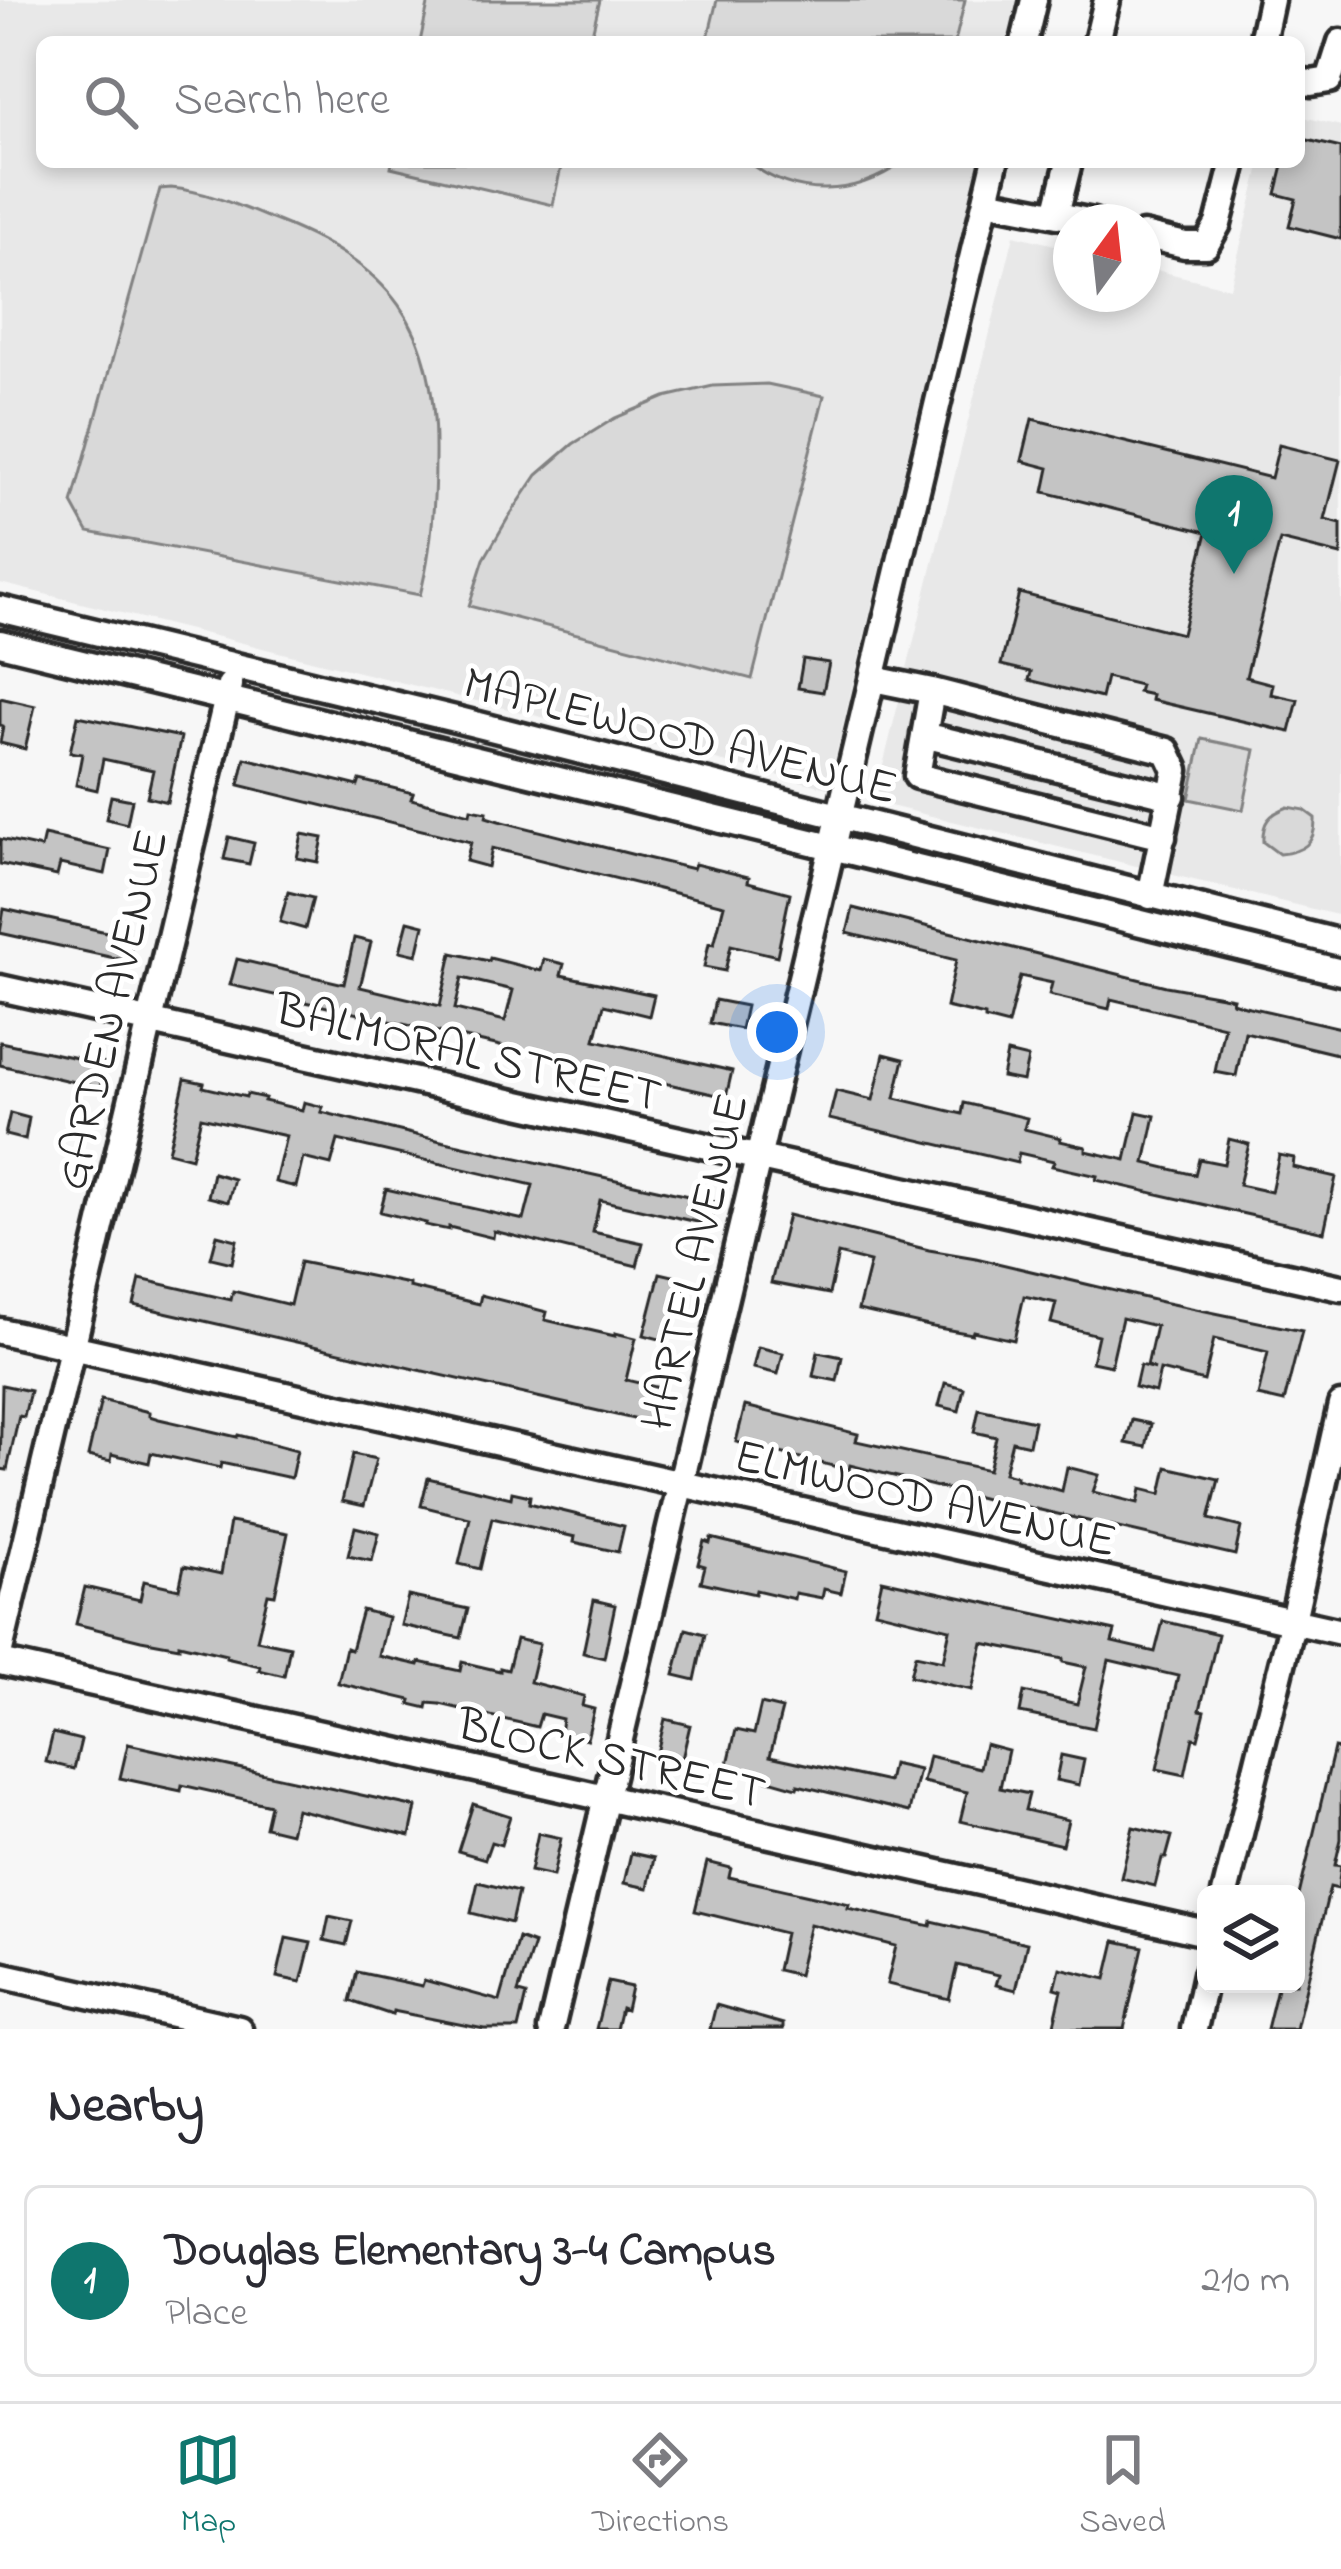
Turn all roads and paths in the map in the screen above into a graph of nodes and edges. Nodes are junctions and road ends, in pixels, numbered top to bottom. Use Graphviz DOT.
graph roads {
  1 [pos="1034,0"];
  2 [pos="1108,0"];
  3 [pos="1270,0"];
  4 [pos="1025,36"];
  5 [pos="1099,36"];
  6 [pos="1263,36"];
  7 [pos="1341,42"];
  8 [pos="1305,82"];
  9 [pos="994,168"];
  10 [pos="1068,168"];
  11 [pos="1232,168"];
  12 [pos="986,201"];
  13 [pos="1058,204"];
  14 [pos="1053,213"];
  15 [pos="1161,239"];
  16 [pos="0,609"];
  17 [pos="95,632"];
  18 [pos="0,643"];
  19 [pos="87,665"];
  20 [pos="233,667"];
  21 [pos="873,679"];
  22 [pos="932,691"];
  23 [pos="226,698"];
  24 [pos="455,719"];
  25 [pos="924,735"];
  26 [pos="447,753"];
  27 [pos="644,768"];
  28 [pos="1172,796"];
  29 [pos="637,799"];
  30 [pos="840,816"];
  31 [pos="1163,837"];
  32 [pos="832,849"];
  33 [pos="1150,896"];
  34 [pos="1341,943"];
  35 [pos="1341,972"];
  36 [pos="0,988"];
  37 [pos="148,1021"];
  38 [pos="760,1158"];
  39 [pos="1341,1288"];
  40 [pos="0,1331"];
  41 [pos="71,1347"];
  42 [pos="1341,1405"];
  43 [pos="681,1484"];
  44 [pos="1293,1620"];
  45 [pos="1341,1632"];
  46 [pos="0,1652"];
  47 [pos="0,1662"];
  48 [pos="605,1797"];
  49 [pos="1227,1885"];
  50 [pos="1197,1931"];
  51 [pos="0,1975"];
  52 [pos="1202,1993"];
  53 [pos="239,2029"];
  54 [pos="551,2029"];
  55 [pos="1194,2029"];
  1 -- 4 [label="street"];
  2 -- 5 [label="street"];
  3 -- 6 [label="street"];
  7 -- 8 [label="street"];
  9 -- 12 [label="street, HARTEL AVENUE"];
  10 -- 13 [label="street"];
  11 -- 15 [label="street"];
  12 -- 14 [label="street"];
  12 -- 21 [label="street, HARTEL AVENUE"];
  16 -- 17 [label="street, MAPLEWOOD AVENUE"];
  17 -- 19 [label="street"];
  17 -- 20 [label="street, MAPLEWOOD AVENUE"];
  18 -- 19 [label="street, MAPLEWOOD AVENUE"];
  19 -- 23 [label="street, MAPLEWOOD AVENUE"];
  20 -- 23 [label="street, GARDEN AVENUE"];
  20 -- 24 [label="street, MAPLEWOOD AVENUE"];
  21 -- 22 [label="street"];
  21 -- 30 [label="street, HARTEL AVENUE"];
  22 -- 25 [label="street"];
  22 -- 28 [label="street"];
  23 -- 26 [label="street, MAPLEWOOD AVENUE"];
  23 -- 37 [label="street, GARDEN AVENUE"];
  24 -- 26 [label="street"];
  24 -- 27 [label="street, MAPLEWOOD AVENUE"];
  25 -- 28 [label="street"];
  25 -- 31 [label="street"];
  26 -- 29 [label="street, MAPLEWOOD AVENUE"];
  27 -- 29 [label="street"];
  27 -- 30 [label="street, MAPLEWOOD AVENUE"];
  28 -- 31 [label="street"];
  29 -- 32 [label="street, MAPLEWOOD AVENUE"];
  30 -- 32 [label="street, HARTEL AVENUE"];
  30 -- 33 [label="street, MAPLEWOOD AVENUE"];
  31 -- 33 [label="street"];
  32 -- 35 [label="street, MAPLEWOOD AVENUE"];
  32 -- 38 [label="street, HARTEL AVENUE"];
  33 -- 34 [label="street, MAPLEWOOD AVENUE"];
  36 -- 37 [label="street, BALMORAL STREET"];
  37 -- 38 [label="street, BALMORAL STREET"];
  37 -- 41 [label="street, GARDEN AVENUE"];
  38 -- 39 [label="street, BALMORAL STREET"];
  38 -- 43 [label="street, HARTEL AVENUE"];
  40 -- 41 [label="street, ELMWOOD AVENUE"];
  41 -- 43 [label="street, ELMWOOD AVENUE"];
  41 -- 46 [label="street, GARDEN AVENUE"];
  42 -- 44 [label="street"];
  43 -- 44 [label="street, ELMWOOD AVENUE"];
  43 -- 48 [label="street, HARTEL AVENUE"];
  44 -- 45 [label="street, ELMWOOD AVENUE"];
  44 -- 49 [label="street"];
  47 -- 48 [label="street, BLOCK STREET"];
  48 -- 50 [label="street, BLOCK STREET"];
  48 -- 54 [label="street, HARTEL AVENUE"];
  51 -- 53 [label="street"];
  52 -- 55 [label="street"];
}
